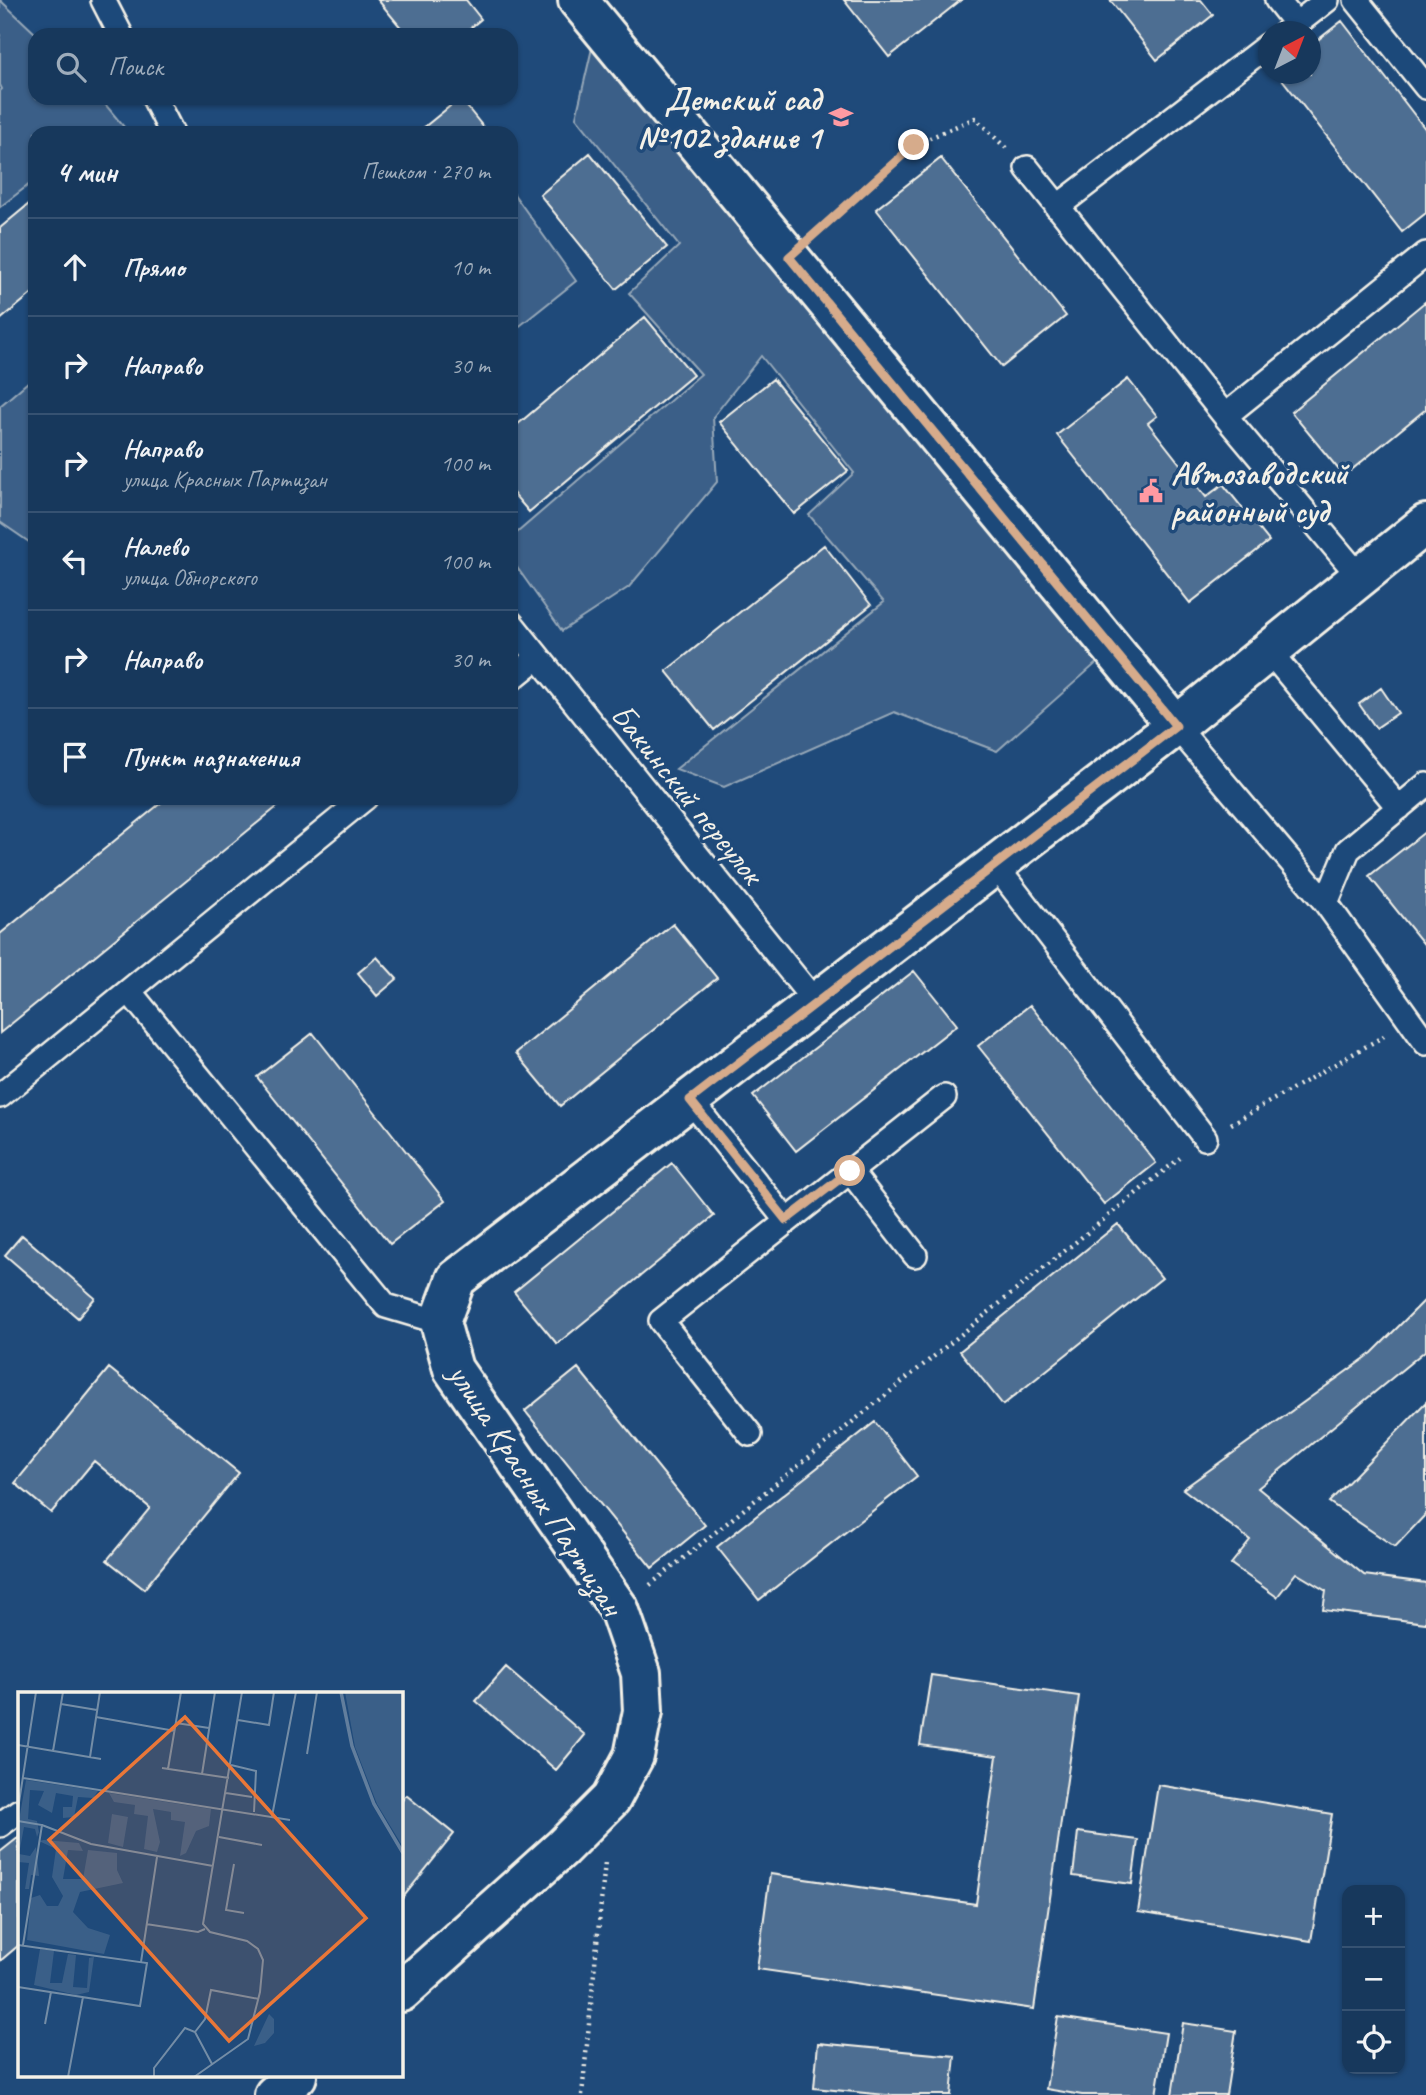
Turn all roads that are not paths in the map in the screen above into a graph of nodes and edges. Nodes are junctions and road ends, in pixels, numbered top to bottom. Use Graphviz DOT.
graph roads {
  1 [pos="103,0"];
  2 [pos="578,0"];
  3 [pos="1277,0"];
  4 [pos="1327,0"];
  5 [pos="1356,0"];
  6 [pos="1288,21"];
  7 [pos="1300,21"];
  8 [pos="117,28"];
  9 [pos="1258,53"];
  10 [pos="1426,87"];
  11 [pos="157,105"];
  12 [pos="168,126"];
  13 [pos="1027,168"];
  14 [pos="1057,206"];
  15 [pos="1426,254"];
  16 [pos="1225,416"];
  17 [pos="1426,524"];
  18 [pos="1360,577"];
  19 [pos="518,632"];
  20 [pos="1269,651"];
  21 [pos="537,658"];
  22 [pos="518,673"];
  23 [pos="1176,726"];
  24 [pos="1426,785"];
  25 [pos="356,805"];
  26 [pos="1399,808"];
  27 [pos="995,865"];
  28 [pos="1326,903"];
  29 [pos="129,991"];
  30 [pos="816,1003"];
  31 [pos="1418,1015"];
  32 [pos="1426,1043"];
  33 [pos="0,1096"];
  34 [pos="944,1097"];
  35 [pos="690,1100"];
  36 [pos="1205,1138"];
  37 [pos="850,1171"];
  38 [pos="786,1220"];
  39 [pos="915,1255"];
  40 [pos="440,1322"];
  41 [pos="750,1434"];
  42 [pos="18,1812"];
  43 [pos="0,1825"];
  44 [pos="402,1991"];
  45 [pos="295,2078"];
  46 [pos="274,2095"];
  1 -- 8 [label="lane"];
  2 -- 23 [label="street"];
  3 -- 6 [label="lane"];
  4 -- 7 [label="lane"];
  5 -- 10 [label="lane"];
  9 -- 14 [label="lane"];
  11 -- 12 [label="lane"];
  13 -- 14 [label="lane"];
  14 -- 16 [label="lane"];
  15 -- 16 [label="lane"];
  16 -- 18 [label="lane"];
  17 -- 18 [label="street, улица Красных Партизан"];
  18 -- 20 [label="street, улица Красных Партизан"];
  19 -- 21 [label="lane, Бакинский переулок"];
  20 -- 23 [label="street, улица Красных Партизан"];
  20 -- 26 [label="lane"];
  21 -- 22 [label="lane"];
  21 -- 30 [label="lane, Бакинский переулок"];
  23 -- 27 [label="street, улица Красных Партизан"];
  23 -- 28 [label="lane"];
  24 -- 26 [label="lane"];
  25 -- 29 [label="lane"];
  26 -- 28 [label="lane"];
  27 -- 30 [label="street, улица Красных Партизан"];
  27 -- 36 [label="lane"];
  28 -- 31 [label="lane"];
  29 -- 33 [label="lane"];
  29 -- 40 [label="lane"];
  30 -- 35 [label="street, улица Красных Партизан"];
  31 -- 32 [label="lane"];
  34 -- 37 [label="lane"];
  35 -- 38 [label="lane"];
  35 -- 40 [label="street, улица Красных Партизан"];
  37 -- 38 [label="lane"];
  37 -- 39 [label="lane"];
  38 -- 41 [label="lane"];
  40 -- 44 [label="street, улица Красных Партизан"];
  42 -- 43 [label="lane"];
  45 -- 46 [label="street"];
}
